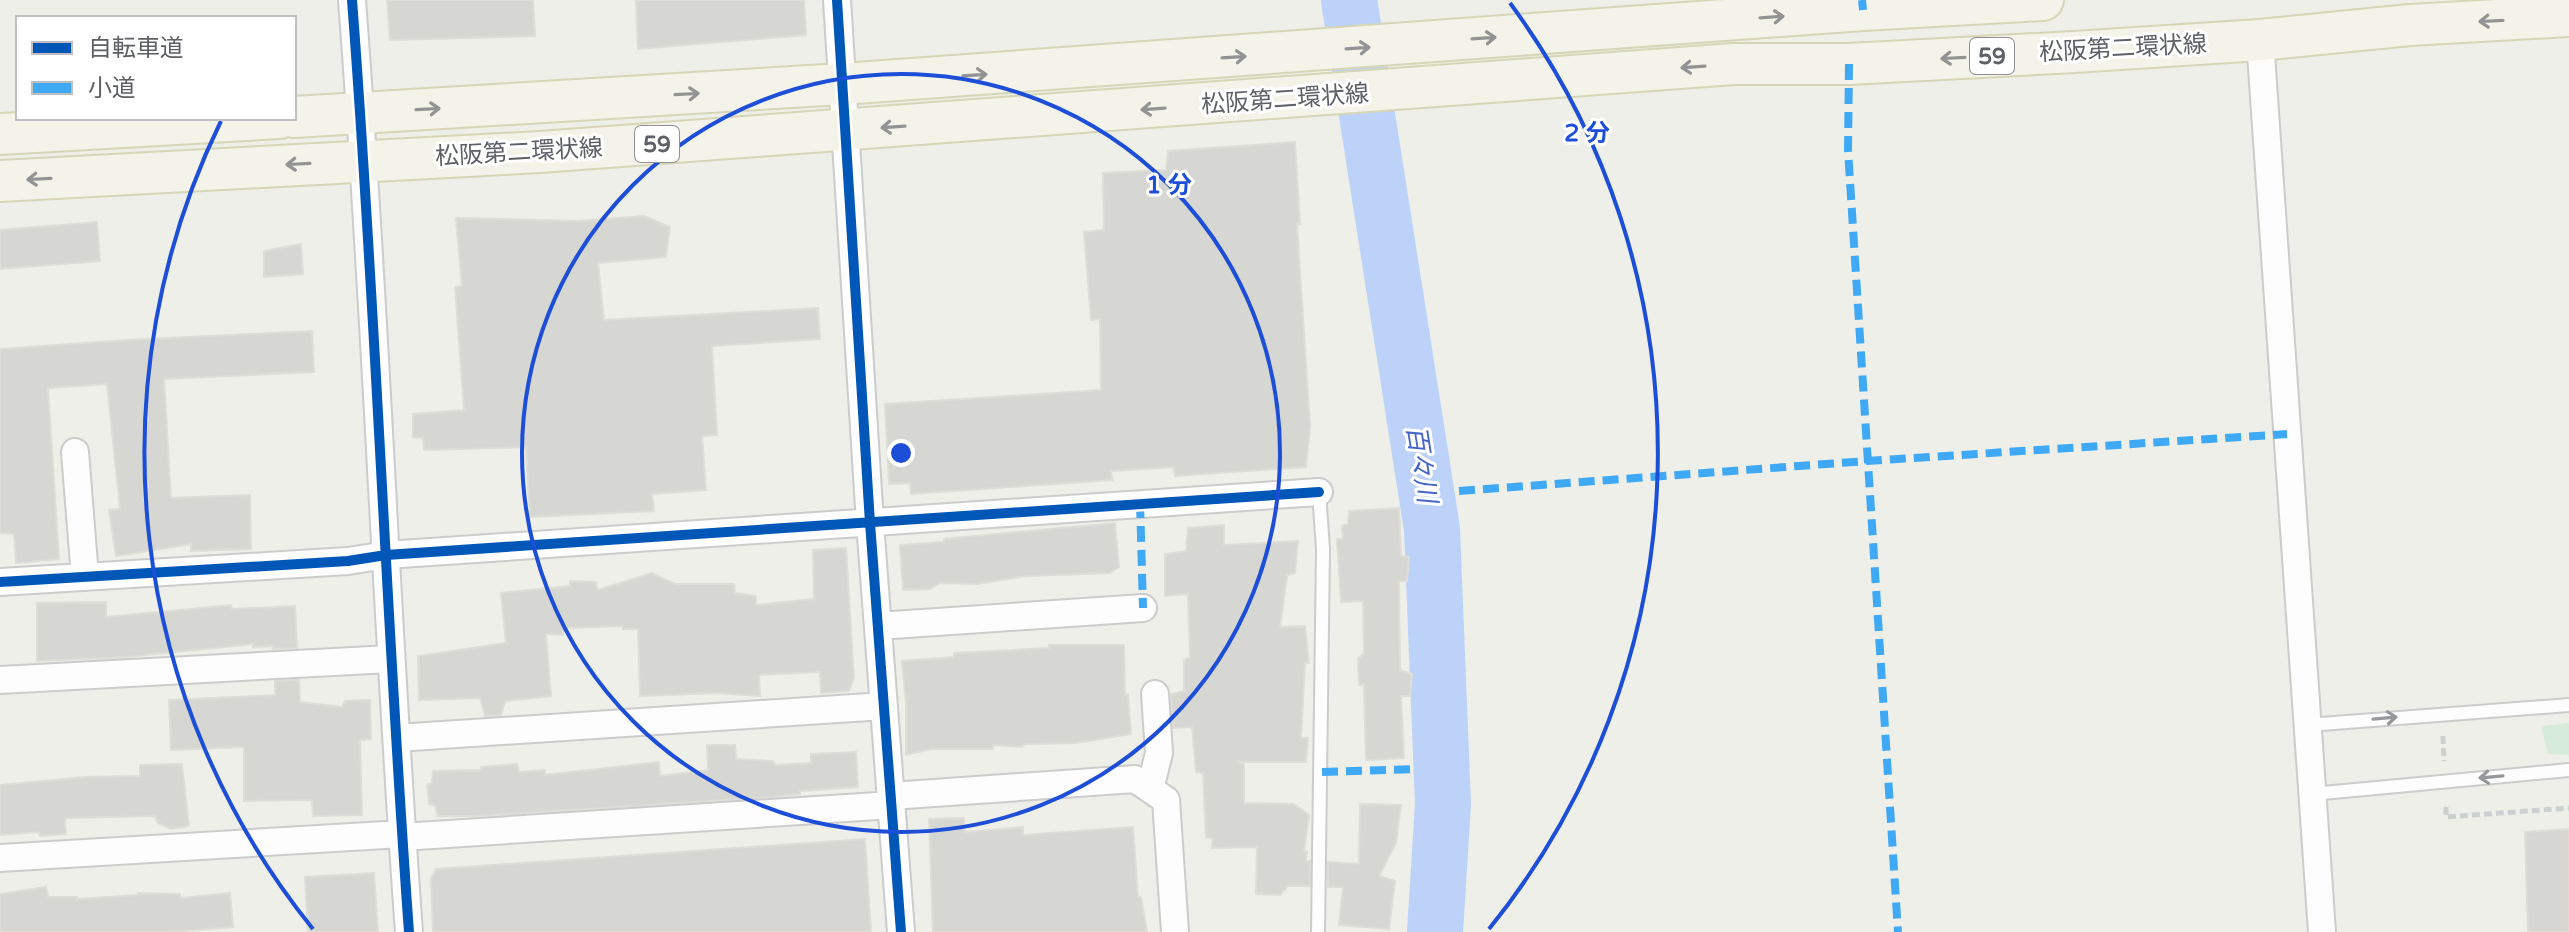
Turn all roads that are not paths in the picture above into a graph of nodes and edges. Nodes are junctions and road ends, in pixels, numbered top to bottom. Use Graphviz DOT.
graph roads {
  1 [pos="352,0"];
  2 [pos="837,0"];
  3 [pos="2043,0"];
  4 [pos="2569,16"];
  5 [pos="2260,40"];
  6 [pos="842,84"];
  7 [pos="361,113"];
  8 [pos="296,117"];
  9 [pos="245,120"];
  10 [pos="846,131"];
  11 [pos="0,134"];
  12 [pos="364,161"];
  13 [pos="0,181"];
  14 [pos="75,452"];
  15 [pos="1319,492"];
  16 [pos="870,523"];
  17 [pos="386,555"];
  18 [pos="85,577"];
  19 [pos="0,582"];
  20 [pos="1143,608"];
  21 [pos="878,626"];
  22 [pos="390,659"];
  23 [pos="0,680"];
  24 [pos="1155,694"];
  25 [pos="2569,705"];
  26 [pos="884,706"];
  27 [pos="2308,725"];
  28 [pos="397,738"];
  29 [pos="2569,770"];
  30 [pos="1150,789"];
  31 [pos="2312,794"];
  32 [pos="892,801"];
  33 [pos="402,835"];
  34 [pos="0,858"];
  35 [pos="409,932"];
  36 [pos="901,932"];
  37 [pos="1175,932"];
  38 [pos="1318,932"];
  39 [pos="2322,932"];
  1 -- 7 [label="street"];
  2 -- 6 [label="street"];
  6 -- 3 [label="main road, 松阪第二環状線 / 59, one-way"];
  4 -- 5 [label="main road, 松阪第二環状線 / 59, one-way"];
  5 -- 10 [label="main road, 松阪第二環状線 / 59, one-way"];
  5 -- 27 [label="street"];
  7 -- 6 [label="main road, 松阪第二環状線 / 59, one-way"];
  6 -- 10 [label="street"];
  7 -- 8 [label="main road, 松阪第二環状線 / 59"];
  7 -- 12 [label="street"];
  9 -- 11 [label="main road"];
  10 -- 12 [label="main road, 松阪第二環状線 / 59"];
  10 -- 16 [label="street"];
  12 -- 13 [label="main road, 松阪第二環状線 / 59, one-way"];
  12 -- 17 [label="street"];
  14 -- 18 [label="street"];
  15 -- 16 [label="street"];
  15 -- 38 [label="lane"];
  16 -- 17 [label="street"];
  16 -- 21 [label="street"];
  17 -- 18 [label="street"];
  17 -- 22 [label="street"];
  18 -- 19 [label="street"];
  20 -- 21 [label="street"];
  21 -- 26 [label="street"];
  22 -- 23 [label="street"];
  22 -- 28 [label="street"];
  24 -- 30 [label="street"];
  27 -- 25 [label="lane, one-way"];
  26 -- 28 [label="street"];
  26 -- 32 [label="street"];
  27 -- 31 [label="street"];
  28 -- 33 [label="street"];
  29 -- 31 [label="lane, one-way"];
  30 -- 32 [label="street"];
  30 -- 37 [label="street"];
  31 -- 39 [label="street"];
  32 -- 33 [label="street"];
  32 -- 36 [label="street"];
  33 -- 34 [label="street"];
  33 -- 35 [label="street"];
}
